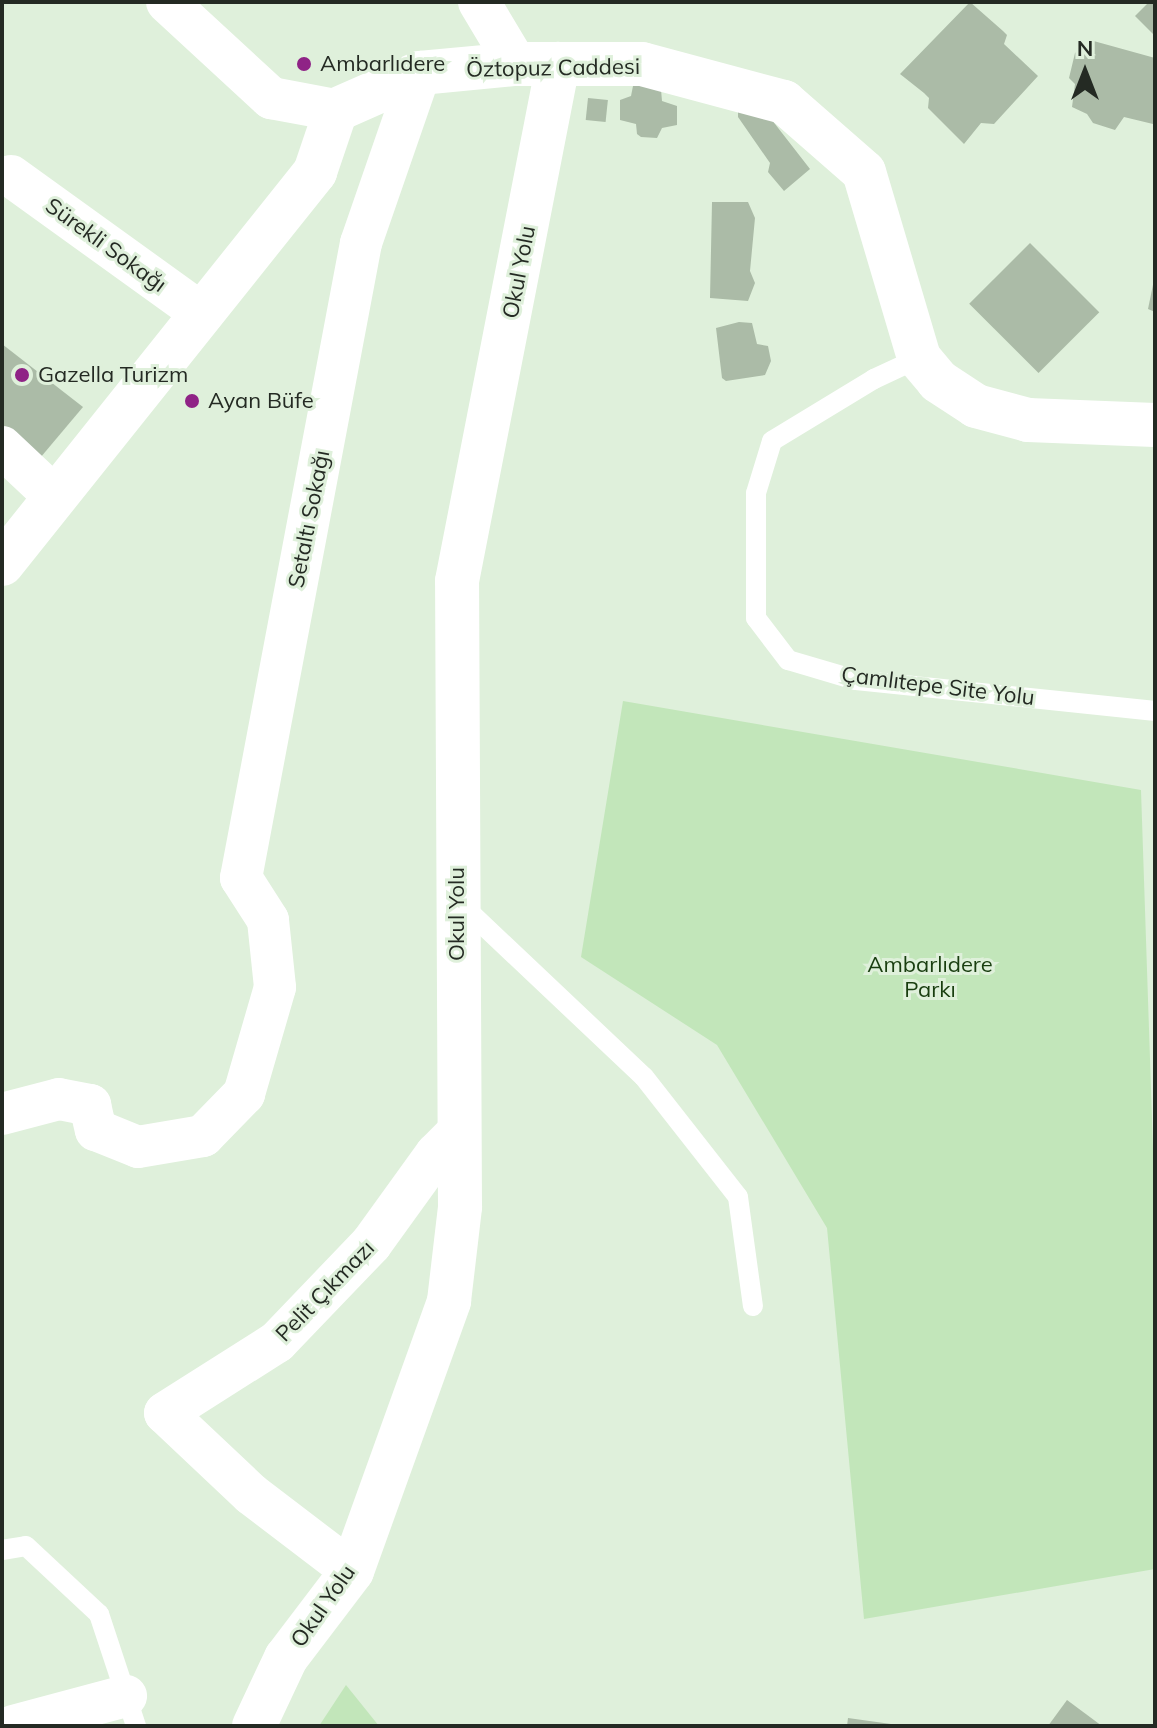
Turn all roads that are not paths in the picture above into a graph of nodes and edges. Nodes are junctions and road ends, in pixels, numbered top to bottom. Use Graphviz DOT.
graph roads {
  1 [pos="167,2"];
  2 [pos="479,2"];
  3 [pos="537,64"];
  4 [pos="420,73"];
  5 [pos="336,110"];
  6 [pos="11,176"];
  7 [pos="202,314"];
  8 [pos="919,358"];
  9 [pos="1155,425"];
  10 [pos="2,447"];
  11 [pos="55,497"];
  12 [pos="2,564"];
  13 [pos="1155,711"];
  14 [pos="456,900"];
  15 [pos="2,1114"];
  16 [pos="458,1132"];
  17 [pos="753,1306"];
  18 [pos="2,1550"];
  19 [pos="352,1571"];
  20 [pos="131,1711"];
  21 [pos="13,1726"];
  22 [pos="254,1726"];
  1 -- 5 [label="street"];
  2 -- 3 [label="street"];
  3 -- 4 [label="street, Öztopuz Caddesi"];
  3 -- 8 [label="street, Öztopuz Caddesi"];
  3 -- 14 [label="street, Okul Yolu"];
  4 -- 5 [label="street, Öztopuz Caddesi"];
  4 -- 15 [label="street, Setaltı Sokağı"];
  5 -- 7 [label="street"];
  6 -- 7 [label="street, Sürekli Sokağı"];
  7 -- 11 [label="street"];
  8 -- 9 [label="street, Öztopuz Caddesi"];
  8 -- 13 [label="lane, Çamlıtepe Site Yolu"];
  10 -- 11 [label="street"];
  11 -- 12 [label="street"];
  14 -- 16 [label="street, Okul Yolu"];
  14 -- 17 [label="lane"];
  16 -- 19 [label="street, Okul Yolu"];
  16 -- 19 [label="street, Pelit Çıkmazı"];
  18 -- 20 [label="lane"];
  19 -- 22 [label="street, Okul Yolu"];
  20 -- 21 [label="street"];
}
